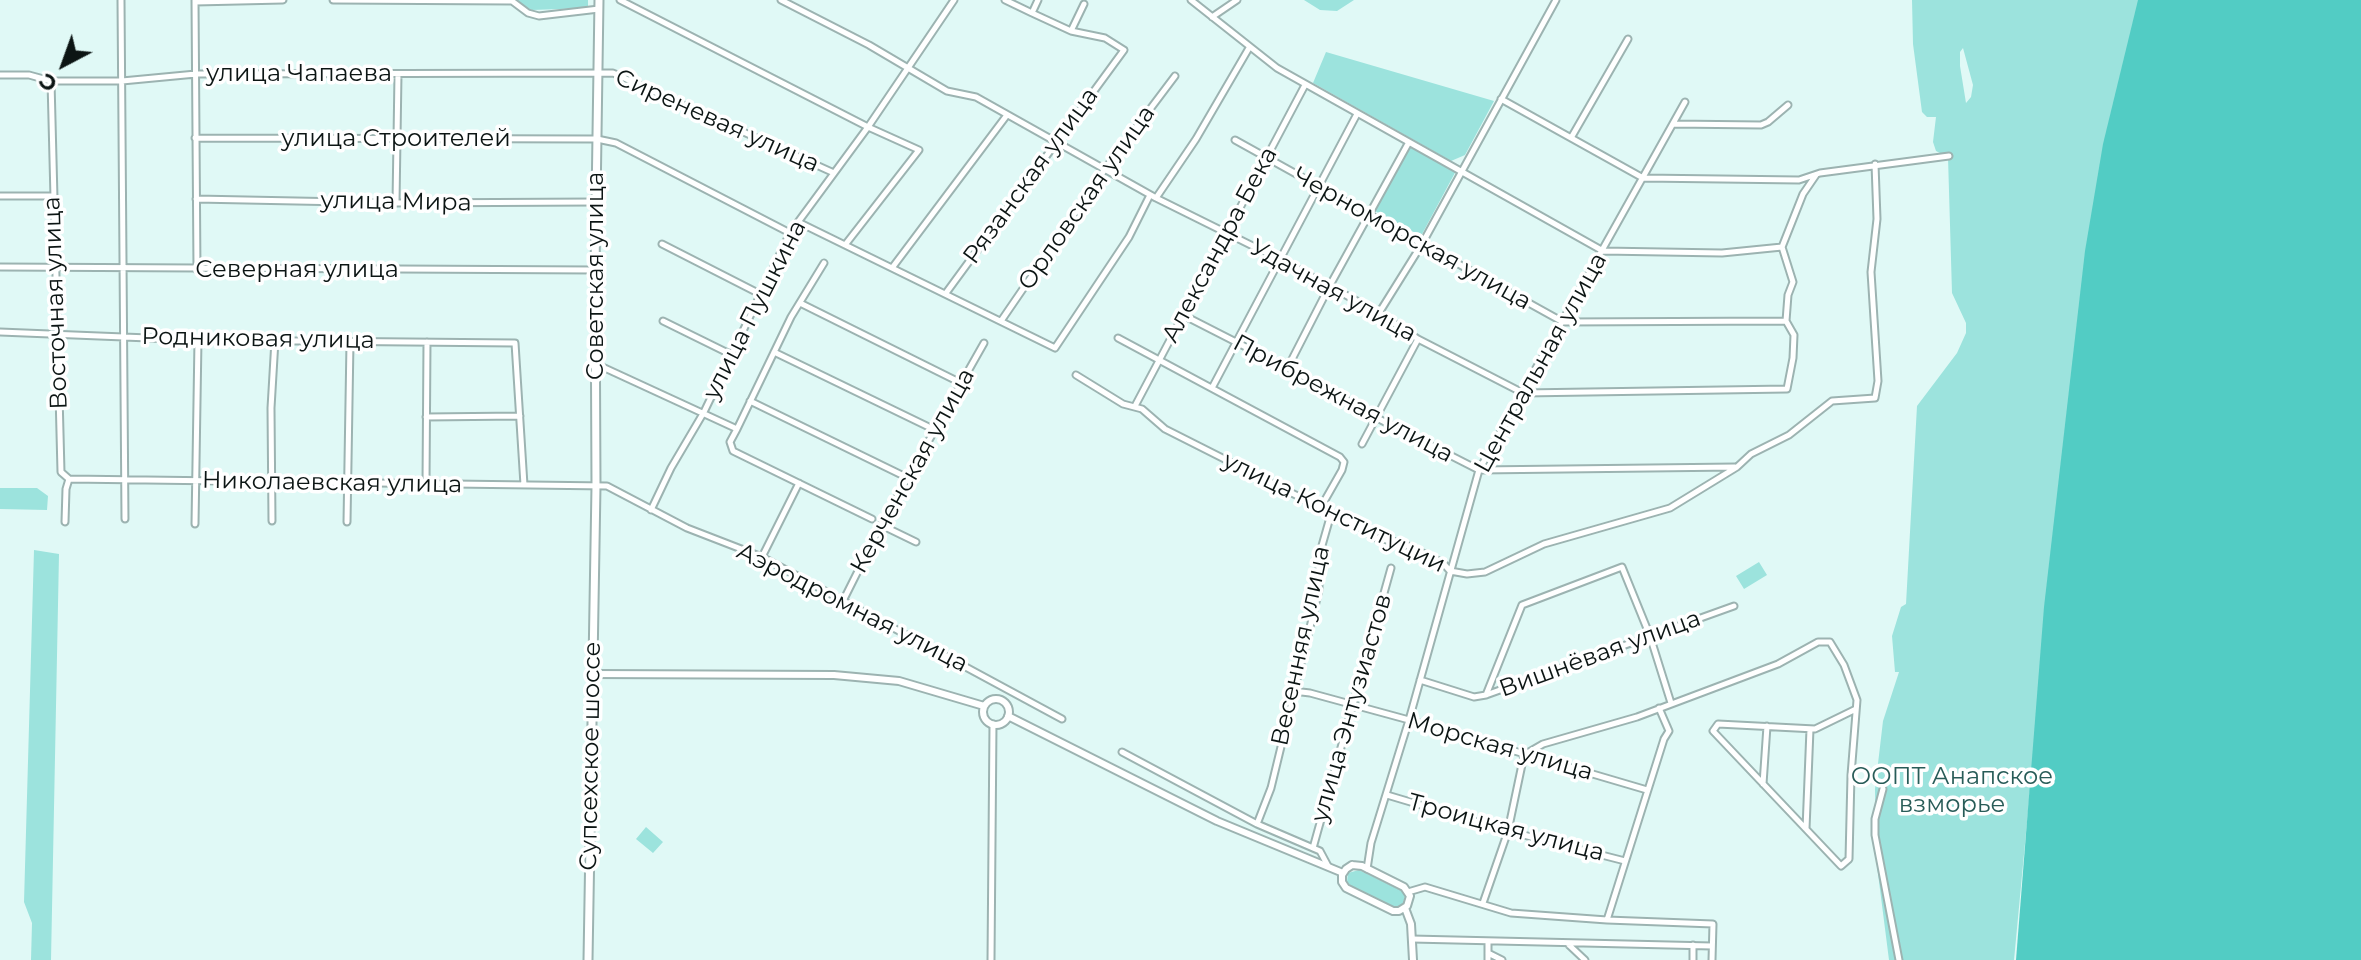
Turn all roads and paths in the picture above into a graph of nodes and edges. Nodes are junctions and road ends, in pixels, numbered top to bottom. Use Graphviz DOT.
graph roads {
  1 [pos="121,0"];
  2 [pos="283,0"];
  3 [pos="333,0"];
  4 [pos="620,0"];
  5 [pos="781,0"];
  6 [pos="954,0"];
  7 [pos="1005,0"];
  8 [pos="1038,0"];
  9 [pos="1191,0"];
  10 [pos="1237,0"];
  11 [pos="1556,0"];
  12 [pos="195,1"];
  13 [pos="599,4"];
  14 [pos="1084,4"];
  15 [pos="1032,13"];
  16 [pos="1212,17"];
  17 [pos="1071,31"];
  18 [pos="1628,39"];
  19 [pos="1249,48"];
  20 [pos="909,68"];
  21 [pos="598,73"];
  22 [pos="196,74"];
  23 [pos="398,74"];
  24 [pos="0,75"];
  25 [pos="1175,76"];
  26 [pos="51,81"];
  27 [pos="122,81"];
  28 [pos="1305,85"];
  29 [pos="1501,99"];
  30 [pos="1685,102"];
  31 [pos="1788,105"];
  32 [pos="1357,114"];
  33 [pos="1007,115"];
  34 [pos="1673,124"];
  35 [pos="868,127"];
  36 [pos="195,138"];
  37 [pos="1571,138"];
  38 [pos="597,139"];
  39 [pos="398,140"];
  40 [pos="1235,140"];
  41 [pos="1055,141"];
  42 [pos="1409,142"];
  43 [pos="1949,156"];
  44 [pos="1267,157"];
  45 [pos="1875,164"];
  46 [pos="1105,169"];
  47 [pos="1462,172"];
  48 [pos="834,173"];
  49 [pos="1816,175"];
  50 [pos="1643,178"];
  51 [pos="1319,187"];
  52 [pos="0,196"];
  53 [pos="53,196"];
  54 [pos="1153,196"];
  55 [pos="196,199"];
  56 [pos="596,202"];
  57 [pos="396,203"];
  58 [pos="1370,215"];
  59 [pos="798,222"];
  60 [pos="1225,232"];
  61 [pos="790,233"];
  62 [pos="662,244"];
  63 [pos="1422,244"];
  64 [pos="845,245"];
  65 [pos="1782,247"];
  66 [pos="1603,251"];
  67 [pos="1279,259"];
  68 [pos="824,263"];
  69 [pos="0,267"];
  70 [pos="56,267"];
  71 [pos="123,268"];
  72 [pos="892,268"];
  73 [pos="197,270"];
  74 [pos="595,270"];
  75 [pos="1329,287"];
  76 [pos="946,293"];
  77 [pos="760,294"];
  78 [pos="800,303"];
  79 [pos="1379,313"];
  80 [pos="1183,315"];
  81 [pos="663,321"];
  82 [pos="1001,321"];
  83 [pos="1786,321"];
  84 [pos="1563,322"];
  85 [pos="0,332"];
  86 [pos="59,332"];
  87 [pos="125,335"];
  88 [pos="1118,338"];
  89 [pos="1418,339"];
  90 [pos="198,340"];
  91 [pos="275,340"];
  92 [pos="350,342"];
  93 [pos="427,342"];
  94 [pos="984,343"];
  95 [pos="1236,343"];
  96 [pos="774,352"];
  97 [pos="730,354"];
  98 [pos="1158,360"];
  99 [pos="596,364"];
  100 [pos="1287,369"];
  101 [pos="1076,375"];
  102 [pos="961,383"];
  103 [pos="1212,388"];
  104 [pos="1523,393"];
  105 [pos="750,401"];
  106 [pos="1135,406"];
  107 [pos="704,412"];
  108 [pos="520,416"];
  109 [pos="426,417"];
  110 [pos="1377,418"];
  111 [pos="737,429"];
  112 [pos="935,430"];
  113 [pos="1362,444"];
  114 [pos="1737,467"];
  115 [pos="1479,470"];
  116 [pos="908,478"];
  117 [pos="69,479"];
  118 [pos="125,480"];
  119 [pos="195,481"];
  120 [pos="272,482"];
  121 [pos="348,482"];
  122 [pos="799,483"];
  123 [pos="426,484"];
  124 [pos="524,485"];
  125 [pos="596,486"];
  126 [pos="1321,507"];
  127 [pos="651,510"];
  128 [pos="1331,514"];
  129 [pos="125,519"];
  130 [pos="872,519"];
  131 [pos="272,521"];
  132 [pos="65,522"];
  133 [pos="347,522"];
  134 [pos="195,524"];
  135 [pos="881,525"];
  136 [pos="916,542"];
  137 [pos="594,551"];
  138 [pos="762,557"];
  139 [pos="1391,568"];
  140 [pos="1450,571"];
  141 [pos="843,601"];
  142 [pos="1734,606"];
  143 [pos="1650,636"];
  144 [pos="592,674"];
  145 [pos="1420,680"];
  146 [pos="1293,691"];
  147 [pos="1486,695"];
  148 [pos="1671,703"];
  149 [pos="1353,705"];
  150 [pos="984,706"];
  151 [pos="1659,708"];
  152 [pos="1856,709"];
  153 [pos="1008,716"];
  154 [pos="1062,719"];
  155 [pos="1409,720"];
  156 [pos="993,724"];
  157 [pos="1767,726"];
  158 [pos="1810,729"];
  159 [pos="1122,752"];
  160 [pos="1524,755"];
  161 [pos="1763,785"];
  162 [pos="1883,789"];
  163 [pos="1647,790"];
  164 [pos="1387,795"];
  165 [pos="1257,824"];
  166 [pos="1806,830"];
  167 [pos="1508,831"];
  168 [pos="1313,848"];
  169 [pos="1625,861"];
  170 [pos="1329,867"];
  171 [pos="1367,869"];
  172 [pos="1343,873"];
  173 [pos="1408,892"];
  174 [pos="1483,903"];
  175 [pos="1405,908"];
  176 [pos="1607,920"];
  177 [pos="1412,939"];
  178 [pos="1488,942"];
  179 [pos="1568,944"];
  180 [pos="1693,945"];
  181 [pos="1712,946"];
  182 [pos="1488,957"];
  183 [pos="588,960"];
  184 [pos="991,960"];
  185 [pos="1413,960"];
  186 [pos="1502,960"];
  187 [pos="1585,960"];
  188 [pos="1693,960"];
  189 [pos="1712,960"];
  190 [pos="1899,960"];
  1 -- 27 [label="street"];
  2 -- 12 [label="street"];
  3 -- 13 [label="street"];
  4 -- 35 [label="street"];
  5 -- 20 [label="street, Удачная улица"];
  6 -- 20 [label="street, улица Пушкина"];
  7 -- 15 [label="street"];
  8 -- 15 [label="street"];
  9 -- 16 [label="street"];
  10 -- 16 [label="street"];
  11 -- 29 [label="street"];
  12 -- 22 [label="street"];
  13 -- 21 [label="main road, Советская улица"];
  14 -- 17 [label="street"];
  15 -- 17 [label="street"];
  16 -- 19 [label="street"];
  17 -- 41 [label="street, Рязанская улица"];
  18 -- 37 [label="street"];
  19 -- 28 [label="street"];
  19 -- 54 [label="street"];
  20 -- 33 [label="street, Удачная улица"];
  20 -- 35 [label="street, улица Пушкина"];
  21 -- 23 [label="street, улица Чапаева"];
  21 -- 38 [label="main road, Советская улица"];
  21 -- 48 [label="street, Сиреневая улица"];
  22 -- 23 [label="street, улица Чапаева"];
  22 -- 27 [label="street, улица Чапаева"];
  22 -- 36 [label="street"];
  23 -- 39 [label="street"];
  24 -- 26 [label="street, улица Чапаева"];
  25 -- 46 [label="street, Орловская улица"];
  26 -- 27 [label="street, улица Чапаева"];
  26 -- 53 [label="street, Восточная улица"];
  27 -- 71 [label="street"];
  28 -- 32 [label="street"];
  28 -- 44 [label="street, Александра Бека"];
  29 -- 37 [label="street"];
  29 -- 47 [label="street"];
  30 -- 34 [label="street, Центральная улица"];
  31 -- 34 [label="street"];
  32 -- 42 [label="street"];
  32 -- 51 [label="street"];
  33 -- 41 [label="street, Удачная улица"];
  33 -- 72 [label="street"];
  34 -- 50 [label="street, Центральная улица"];
  35 -- 48 [label="street, улица Пушкина"];
  35 -- 64 [label="street"];
  36 -- 39 [label="street, улица Строителей"];
  36 -- 55 [label="street"];
  37 -- 50 [label="street"];
  38 -- 39 [label="street, улица Строителей"];
  38 -- 56 [label="main road, Советская улица"];
  38 -- 61 [label="street"];
  39 -- 57 [label="street"];
  40 -- 44 [label="street, Черноморская улица"];
  41 -- 46 [label="street, Удачная улица"];
  41 -- 76 [label="street, Рязанская улица"];
  42 -- 47 [label="street"];
  42 -- 58 [label="street"];
  43 -- 45 [label="street"];
  44 -- 51 [label="street, Черноморская улица"];
  44 -- 60 [label="street, Александра Бека"];
  45 -- 49 [label="street"];
  45 -- 114 [label="street, улица Конституции"];
  46 -- 54 [label="street, Удачная улица"];
  46 -- 82 [label="street, Орловская улица"];
  47 -- 63 [label="street"];
  47 -- 66 [label="street"];
  48 -- 59 [label="street, улица Пушкина"];
  49 -- 50 [label="street"];
  49 -- 65 [label="street"];
  50 -- 66 [label="street, Центральная улица"];
  51 -- 58 [label="street, Черноморская улица"];
  51 -- 67 [label="street"];
  52 -- 53 [label="street"];
  53 -- 70 [label="street, Восточная улица"];
  54 -- 60 [label="street, Удачная улица"];
  54 -- 82 [label="street"];
  55 -- 57 [label="street, улица Мира"];
  55 -- 73 [label="street"];
  56 -- 57 [label="street, улица Мира"];
  56 -- 74 [label="main road, Советская улица"];
  58 -- 63 [label="street, Черноморская улица"];
  58 -- 75 [label="street"];
  59 -- 61 [label="street, улица Пушкина"];
  59 -- 64 [label="street"];
  60 -- 67 [label="street, Удачная улица"];
  60 -- 80 [label="street, Александра Бека"];
  61 -- 77 [label="street, улица Пушкина"];
  62 -- 77 [label="street"];
  63 -- 79 [label="street"];
  63 -- 84 [label="street, Черноморская улица"];
  64 -- 72 [label="street"];
  65 -- 66 [label="street"];
  65 -- 83 [label="street"];
  66 -- 84 [label="street, Центральная улица"];
  67 -- 75 [label="street, Удачная улица"];
  67 -- 95 [label="street"];
  68 -- 78 [label="street"];
  69 -- 70 [label="street, Северная улица"];
  70 -- 71 [label="street, Северная улица"];
  70 -- 86 [label="street, Восточная улица"];
  71 -- 73 [label="street, Северная улица"];
  71 -- 87 [label="street"];
  72 -- 76 [label="street"];
  73 -- 74 [label="street, Северная улица"];
  74 -- 99 [label="main road, Советская улица"];
  75 -- 79 [label="street, Удачная улица"];
  75 -- 100 [label="street"];
  76 -- 82 [label="street"];
  77 -- 97 [label="street, улица Пушкина"];
  78 -- 96 [label="street"];
  78 -- 102 [label="street"];
  79 -- 89 [label="street, Удачная улица"];
  80 -- 95 [label="street, Прибрежная улица"];
  80 -- 98 [label="street, Александра Бека"];
  81 -- 97 [label="street"];
  83 -- 84 [label="street, Черноморская улица"];
  83 -- 104 [label="street, Удачная улица"];
  84 -- 104 [label="street, Центральная улица"];
  85 -- 86 [label="street, Родниковая улица"];
  86 -- 87 [label="street, Родниковая улица"];
  86 -- 117 [label="street, Восточная улица"];
  87 -- 90 [label="street, Родниковая улица"];
  87 -- 118 [label="street"];
  88 -- 98 [label="street"];
  89 -- 104 [label="street, Удачная улица"];
  89 -- 110 [label="street"];
  90 -- 91 [label="street, Родниковая улица"];
  90 -- 119 [label="street"];
  91 -- 92 [label="street, Родниковая улица"];
  91 -- 120 [label="street"];
  92 -- 93 [label="street, Родниковая улица"];
  92 -- 121 [label="street"];
  93 -- 108 [label="street, Родниковая улица"];
  93 -- 109 [label="street"];
  94 -- 102 [label="street, Керченская улица"];
  95 -- 100 [label="street, Прибрежная улица"];
  95 -- 103 [label="street"];
  96 -- 105 [label="street"];
  96 -- 112 [label="street"];
  97 -- 107 [label="street, улица Пушкина"];
  98 -- 103 [label="street"];
  98 -- 106 [label="street, Александра Бека"];
  99 -- 107 [label="street"];
  99 -- 125 [label="main road, Советская улица"];
  100 -- 110 [label="street, Прибрежная улица"];
  101 -- 106 [label="street, улица Конституции"];
  102 -- 112 [label="street, Керченская улица"];
  103 -- 126 [label="street"];
  104 -- 115 [label="street, Центральная улица"];
  105 -- 111 [label="street"];
  105 -- 116 [label="street"];
  106 -- 126 [label="street, улица Конституции"];
  107 -- 111 [label="street"];
  107 -- 127 [label="street, улица Пушкина"];
  108 -- 109 [label="street"];
  108 -- 124 [label="street"];
  109 -- 123 [label="street"];
  110 -- 113 [label="street"];
  110 -- 115 [label="street, Прибрежная улица"];
  111 -- 122 [label="street"];
  112 -- 116 [label="street, Керченская улица"];
  114 -- 115 [label="street, Прибрежная улица"];
  114 -- 140 [label="street, улица Конституции"];
  115 -- 140 [label="street, Центральная улица"];
  116 -- 135 [label="street, Керченская улица"];
  117 -- 118 [label="street, Николаевская улица"];
  117 -- 132 [label="street, Восточная улица"];
  118 -- 119 [label="street, Николаевская улица"];
  118 -- 129 [label="street"];
  119 -- 120 [label="street, Николаевская улица"];
  119 -- 134 [label="street"];
  120 -- 121 [label="street, Николаевская улица"];
  120 -- 131 [label="street"];
  121 -- 123 [label="street, Николаевская улица"];
  121 -- 133 [label="street"];
  122 -- 130 [label="street"];
  122 -- 138 [label="street"];
  123 -- 124 [label="street, Николаевская улица"];
  124 -- 125 [label="street, Николаевская улица"];
  125 -- 127 [label="street, Аэродромная улица"];
  125 -- 137 [label="main road, Советская улица"];
  126 -- 128 [label="street, улица Конституции"];
  127 -- 138 [label="street, Аэродромная улица"];
  128 -- 140 [label="street, улица Конституции"];
  128 -- 146 [label="street, Весенняя улица"];
  135 -- 136 [label="street"];
  135 -- 141 [label="street, Керченская улица"];
  137 -- 144 [label="main road, Супсехское шоссе"];
  138 -- 141 [label="street, Аэродромная улица"];
  139 -- 149 [label="street, улица Энтузиастов"];
  140 -- 145 [label="street, Центральная улица"];
  141 -- 154 [label="street, Аэродромная улица"];
  142 -- 143 [label="street, Вишнёвая улица"];
  143 -- 147 [label="street, Вишнёвая улица"];
  143 -- 147 [label="street"];
  143 -- 148 [label="street"];
  144 -- 150 [label="street"];
  144 -- 183 [label="main road, Супсехское шоссе"];
  145 -- 147 [label="street, Вишнёвая улица"];
  145 -- 155 [label="street, Центральная улица"];
  146 -- 149 [label="street, Морская улица"];
  146 -- 165 [label="street, Весенняя улица"];
  148 -- 151 [label="street"];
  148 -- 152 [label="street"];
  149 -- 155 [label="street, Морская улица"];
  149 -- 168 [label="street, улица Энтузиастов"];
  150 -- 153 [label="street"];
  150 -- 156 [label="street"];
  151 -- 160 [label="street"];
  151 -- 163 [label="street"];
  152 -- 158 [label="street"];
  152 -- 166 [label="street"];
  153 -- 156 [label="street"];
  153 -- 170 [label="street"];
  155 -- 160 [label="street, Морская улица"];
  155 -- 164 [label="street, Центральная улица"];
  156 -- 184 [label="street"];
  157 -- 158 [label="street"];
  157 -- 161 [label="street"];
  157 -- 161 [label="street"];
  158 -- 166 [label="street"];
  159 -- 165 [label="street"];
  160 -- 163 [label="street, Морская улица"];
  160 -- 167 [label="street"];
  161 -- 166 [label="street"];
  162 -- 190 [label="street"];
  163 -- 169 [label="street"];
  164 -- 167 [label="street, Троицкая улица"];
  164 -- 171 [label="street, Центральная улица"];
  165 -- 168 [label="street"];
  167 -- 169 [label="street, Троицкая улица"];
  167 -- 174 [label="street"];
  168 -- 170 [label="street"];
  169 -- 176 [label="street"];
  170 -- 172 [label="street"];
  171 -- 172 [label="street"];
  171 -- 173 [label="street"];
  172 -- 175 [label="street"];
  173 -- 174 [label="street"];
  173 -- 175 [label="street"];
  174 -- 176 [label="street"];
  175 -- 177 [label="street"];
  176 -- 181 [label="street"];
  177 -- 178 [label="street"];
  177 -- 185 [label="street"];
  178 -- 179 [label="street"];
  178 -- 182 [label="street"];
  179 -- 180 [label="street"];
  179 -- 187 [label="street"];
  180 -- 181 [label="street"];
  180 -- 188 [label="street"];
  181 -- 189 [label="street"];
  182 -- 186 [label="street"];
}
